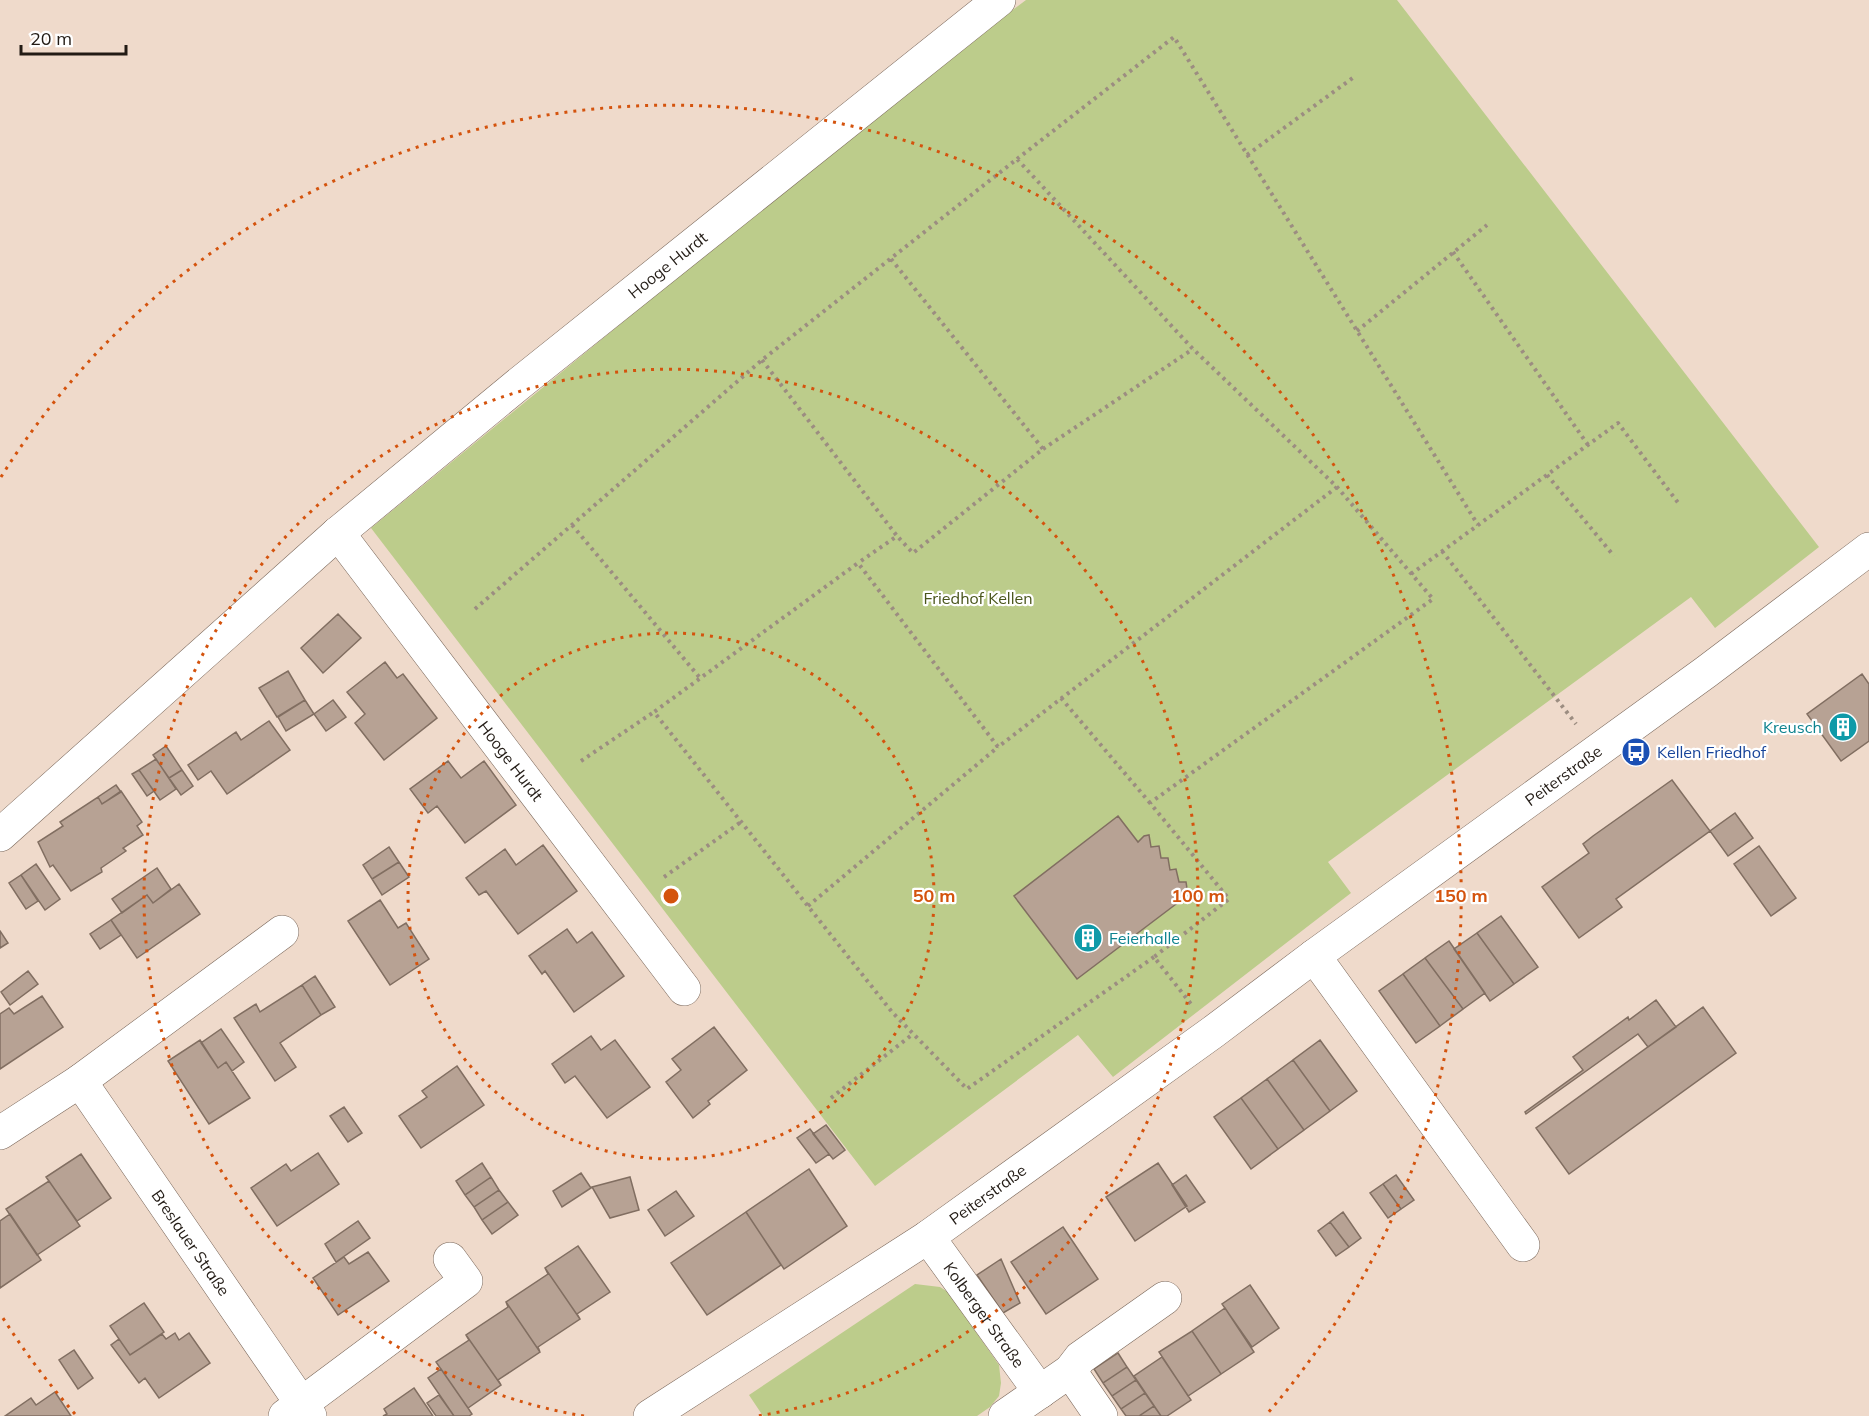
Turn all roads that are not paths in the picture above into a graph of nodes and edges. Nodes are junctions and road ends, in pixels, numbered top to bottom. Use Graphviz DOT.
graph roads {
  1 [pos="999,0"];
  2 [pos="338,533"];
  3 [pos="1869,549"];
  4 [pos="0,835"];
  5 [pos="282,932"];
  6 [pos="1314,956"];
  7 [pos="684,989"];
  8 [pos="80,1081"];
  9 [pos="0,1133"];
  10 [pos="928,1236"];
  11 [pos="1523,1245"];
  12 [pos="450,1259"];
  13 [pos="1165,1298"];
  14 [pos="1070,1371"];
  15 [pos="1040,1392"];
  16 [pos="299,1412"];
  17 [pos="650,1416"];
  18 [pos="1005,1416"];
  19 [pos="1101,1416"];
  1 -- 2 [label="street, Hooge Hurdt"];
  2 -- 4 [label="street, Hooge Hurdt"];
  2 -- 7 [label="street, Hooge Hurdt"];
  3 -- 6 [label="street, Peiterstraße"];
  5 -- 8 [label="street"];
  6 -- 10 [label="street, Peiterstraße"];
  6 -- 11 [label="street"];
  8 -- 9 [label="street"];
  8 -- 16 [label="street, Breslauer Straße"];
  10 -- 15 [label="street, Kolberger Straße"];
  10 -- 17 [label="street, Peiterstraße"];
  12 -- 16 [label="street, Breslauer Straße"];
  13 -- 14 [label="street"];
  14 -- 15 [label="street"];
  14 -- 19 [label="street"];
  15 -- 18 [label="street"];
}
